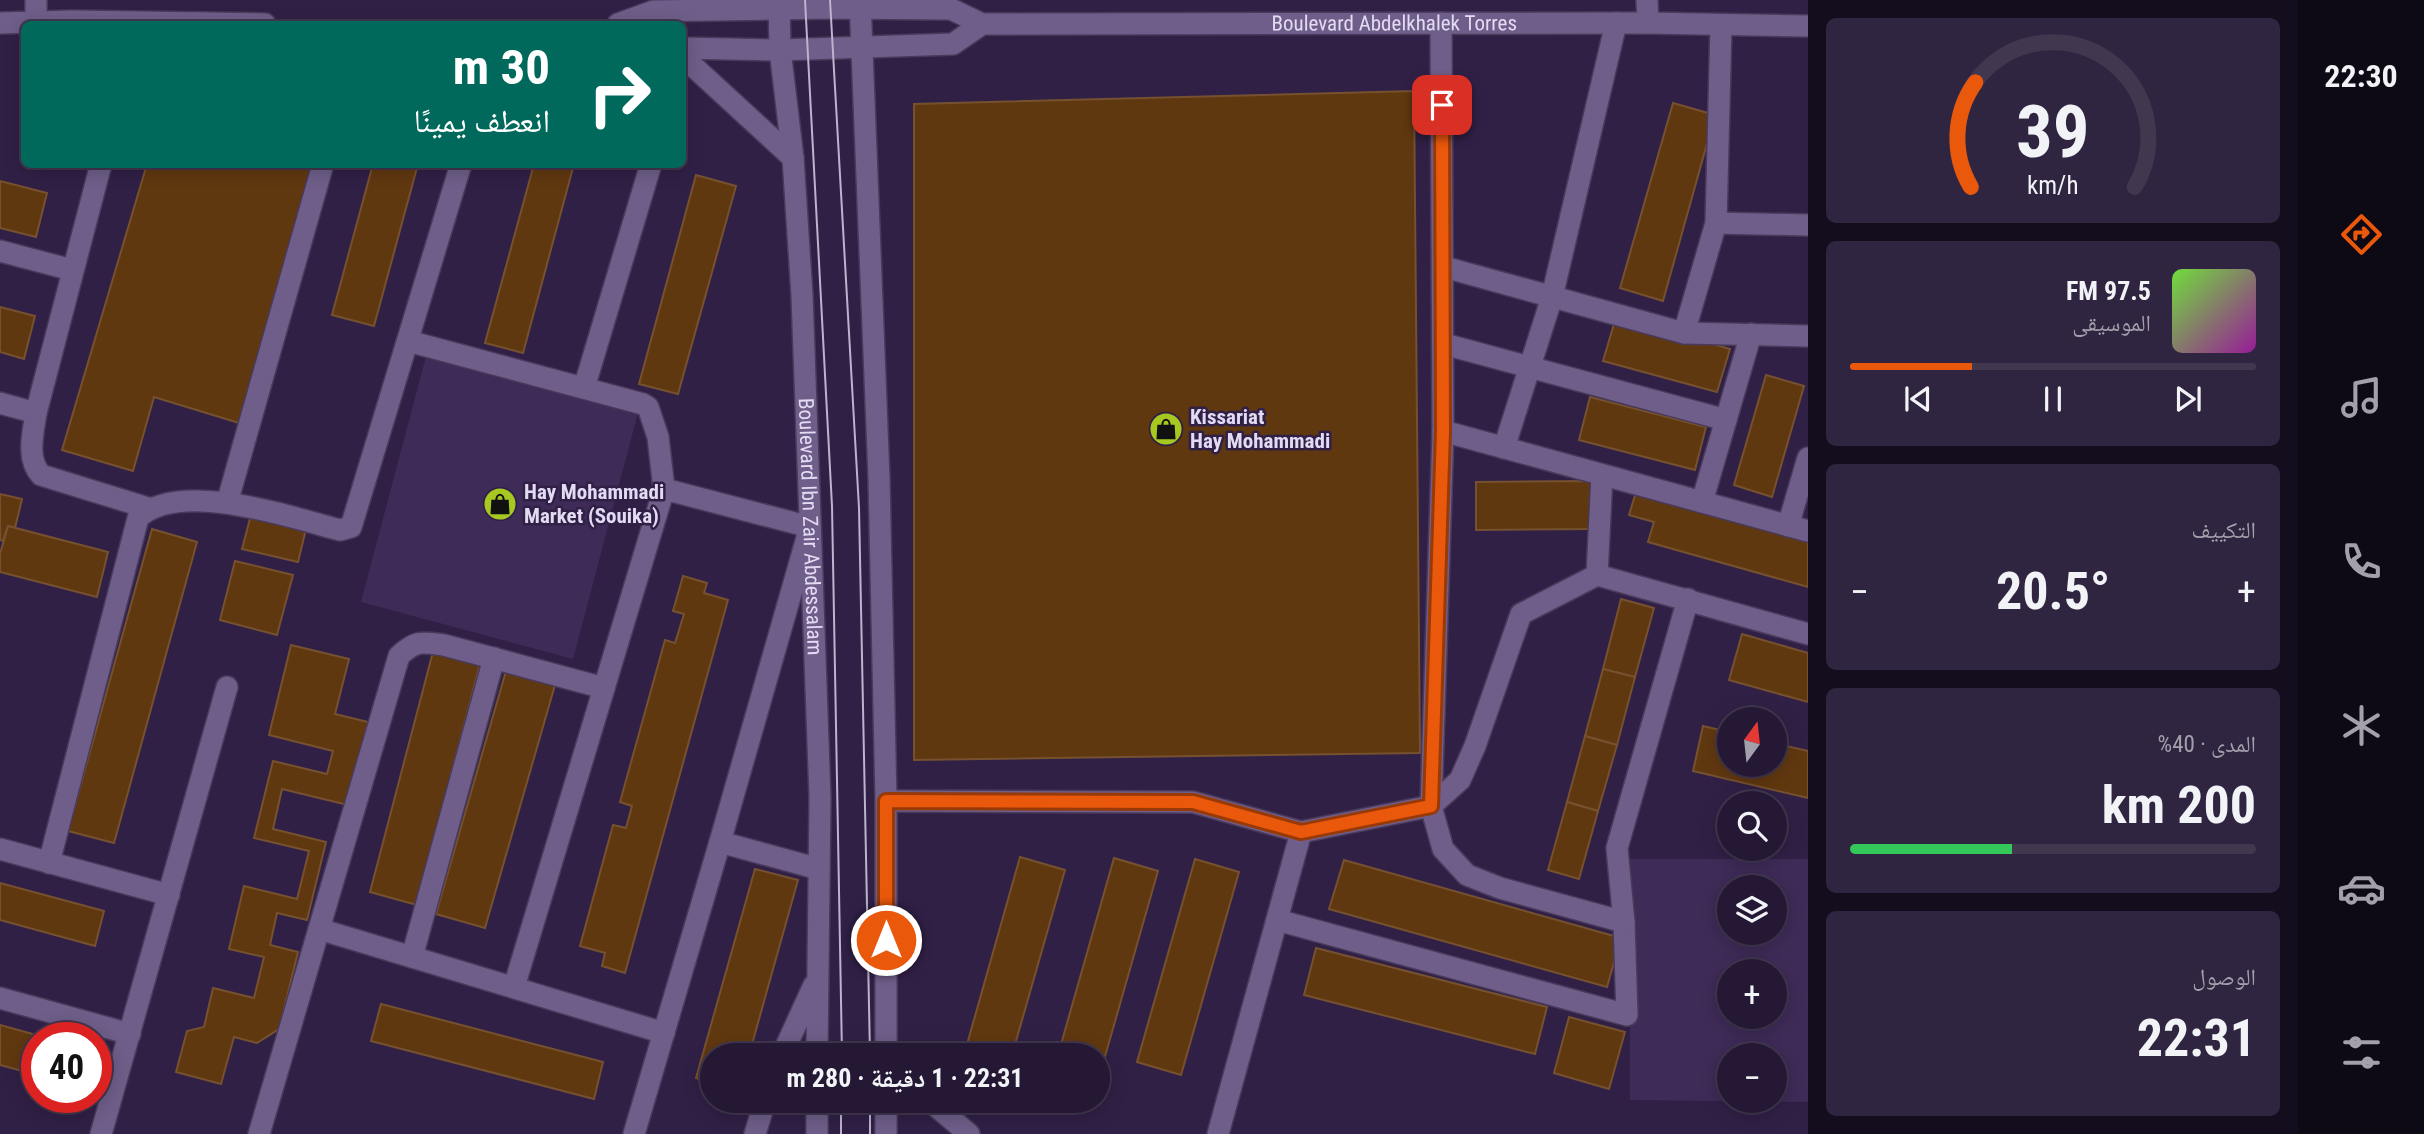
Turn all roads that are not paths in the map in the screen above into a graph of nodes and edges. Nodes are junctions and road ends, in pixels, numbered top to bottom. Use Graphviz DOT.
graph roads {
  1 [pos="36,0"];
  2 [pos="1647,0"];
  3 [pos="860,4"];
  4 [pos="779,5"];
  5 [pos="36,21"];
  6 [pos="626,21"];
  7 [pos="21,22"];
  8 [pos="0,23"];
  9 [pos="1441,23"];
  10 [pos="1616,23"];
  11 [pos="1648,23"];
  12 [pos="982,24"];
  13 [pos="1721,25"];
  14 [pos="1808,26"];
  15 [pos="686,48"];
  16 [pos="861,48"];
  17 [pos="780,50"];
  18 [pos="686,60"];
  19 [pos="793,158"];
  20 [pos="100,168"];
  21 [pos="322,168"];
  22 [pos="460,168"];
  23 [pos="650,168"];
  24 [pos="1716,223"];
  25 [pos="1808,225"];
  26 [pos="0,251"];
  27 [pos="1444,267"];
  28 [pos="72,270"];
  29 [pos="1552,297"];
  30 [pos="1684,333"];
  31 [pos="1751,334"];
  32 [pos="1808,336"];
  33 [pos="408,341"];
  34 [pos="1444,344"];
  35 [pos="1531,368"];
  36 [pos="584,387"];
  37 [pos="0,403"];
  38 [pos="36,413"];
  39 [pos="1726,420"];
  40 [pos="1443,431"];
  41 [pos="1504,448"];
  42 [pos="1808,458"];
  43 [pos="1602,475"];
  44 [pos="664,489"];
  45 [pos="1702,502"];
  46 [pos="227,503"];
  47 [pos="148,508"];
  48 [pos="810,527"];
  49 [pos="1798,529"];
  50 [pos="1597,575"];
  51 [pos="1688,599"];
  52 [pos="1808,634"];
  53 [pos="494,658"];
  54 [pos="227,687"];
  55 [pos="604,688"];
  56 [pos="886,801"];
  57 [pos="1431,806"];
  58 [pos="1301,832"];
  59 [pos="720,842"];
  60 [pos="0,849"];
  61 [pos="49,863"];
  62 [pos="819,869"];
  63 [pos="169,895"];
  64 [pos="1277,920"];
  65 [pos="1624,922"];
  66 [pos="319,929"];
  67 [pos="412,957"];
  68 [pos="818,977"];
  69 [pos="514,987"];
  70 [pos="0,998"];
  71 [pos="664,1033"];
  72 [pos="130,1034"];
  73 [pos="788,1043"];
  74 [pos="817,1043"];
  75 [pos="888,1043"];
  76 [pos="761,1113"];
  77 [pos="817,1113"];
  78 [pos="886,1113"];
  79 [pos="944,1113"];
  80 [pos="101,1134"];
  81 [pos="259,1134"];
  82 [pos="634,1134"];
  83 [pos="755,1134"];
  84 [pos="817,1134"];
  85 [pos="886,1134"];
  86 [pos="969,1134"];
  87 [pos="1218,1134"];
  1 -- 5 [label="street"];
  2 -- 11 [label="street"];
  3 -- 4 [label="street, Boulevard Abdelkhalek Torres"];
  3 -- 12 [label="street, Boulevard Abdelkhalek Torres"];
  3 -- 16 [label="street"];
  4 -- 6 [label="street, Boulevard Abdelkhalek Torres"];
  4 -- 17 [label="street, Boulevard Ibn Zair Abdessalam"];
  7 -- 8 [label="street"];
  9 -- 10 [label="street, Boulevard Abdelkhalek Torres"];
  9 -- 12 [label="street, Boulevard Abdelkhalek Torres"];
  9 -- 27 [label="street"];
  10 -- 11 [label="street, Boulevard Abdelkhalek Torres"];
  10 -- 29 [label="street"];
  11 -- 13 [label="street, Boulevard Abdelkhalek Torres"];
  12 -- 16 [label="street"];
  13 -- 14 [label="street, Boulevard Abdelkhalek Torres"];
  13 -- 24 [label="street"];
  15 -- 17 [label="street"];
  16 -- 17 [label="street"];
  16 -- 56 [label="street"];
  17 -- 19 [label="street, Boulevard Ibn Zair Abdessalam"];
  18 -- 19 [label="street"];
  19 -- 48 [label="street, Boulevard Ibn Zair Abdessalam"];
  20 -- 28 [label="street"];
  21 -- 46 [label="street"];
  22 -- 33 [label="street"];
  23 -- 36 [label="street"];
  24 -- 25 [label="street"];
  24 -- 30 [label="street"];
  26 -- 28 [label="street"];
  27 -- 29 [label="street"];
  27 -- 34 [label="street"];
  28 -- 38 [label="street"];
  29 -- 30 [label="street"];
  29 -- 35 [label="street"];
  30 -- 31 [label="street"];
  31 -- 32 [label="street"];
  31 -- 39 [label="street"];
  33 -- 36 [label="street"];
  33 -- 46 [label="street"];
  34 -- 35 [label="street"];
  34 -- 40 [label="street"];
  35 -- 39 [label="street"];
  35 -- 41 [label="street"];
  36 -- 44 [label="street"];
  37 -- 38 [label="street"];
  38 -- 47 [label="street"];
  39 -- 45 [label="street"];
  40 -- 41 [label="street"];
  40 -- 57 [label="street"];
  41 -- 43 [label="street"];
  42 -- 49 [label="street"];
  43 -- 45 [label="street"];
  43 -- 50 [label="street"];
  44 -- 48 [label="street"];
  44 -- 55 [label="street"];
  45 -- 49 [label="street"];
  46 -- 47 [label="street"];
  47 -- 61 [label="street"];
  48 -- 59 [label="street"];
  48 -- 62 [label="street, Boulevard Ibn Zair Abdessalam"];
  50 -- 51 [label="street"];
  50 -- 57 [label="street"];
  51 -- 52 [label="street"];
  51 -- 65 [label="street"];
  53 -- 55 [label="street"];
  53 -- 66 [label="street"];
  53 -- 67 [label="street"];
  54 -- 63 [label="street"];
  55 -- 69 [label="street"];
  56 -- 58 [label="street"];
  56 -- 75 [label="street"];
  57 -- 58 [label="street"];
  57 -- 65 [label="street"];
  58 -- 64 [label="street"];
  59 -- 62 [label="street"];
  59 -- 71 [label="street"];
  60 -- 61 [label="street"];
  61 -- 63 [label="street"];
  62 -- 68 [label="street, Boulevard Ibn Zair Abdessalam"];
  63 -- 72 [label="street"];
  64 -- 65 [label="street"];
  64 -- 87 [label="street"];
  66 -- 67 [label="street"];
  66 -- 81 [label="street"];
  67 -- 69 [label="street"];
  68 -- 73 [label="street"];
  68 -- 74 [label="street, Boulevard Ibn Zair Abdessalam"];
  69 -- 71 [label="street"];
  70 -- 72 [label="street"];
  71 -- 82 [label="street"];
  72 -- 80 [label="street"];
  76 -- 83 [label="street"];
  77 -- 84 [label="street"];
  78 -- 85 [label="street"];
  79 -- 86 [label="street"];
}
